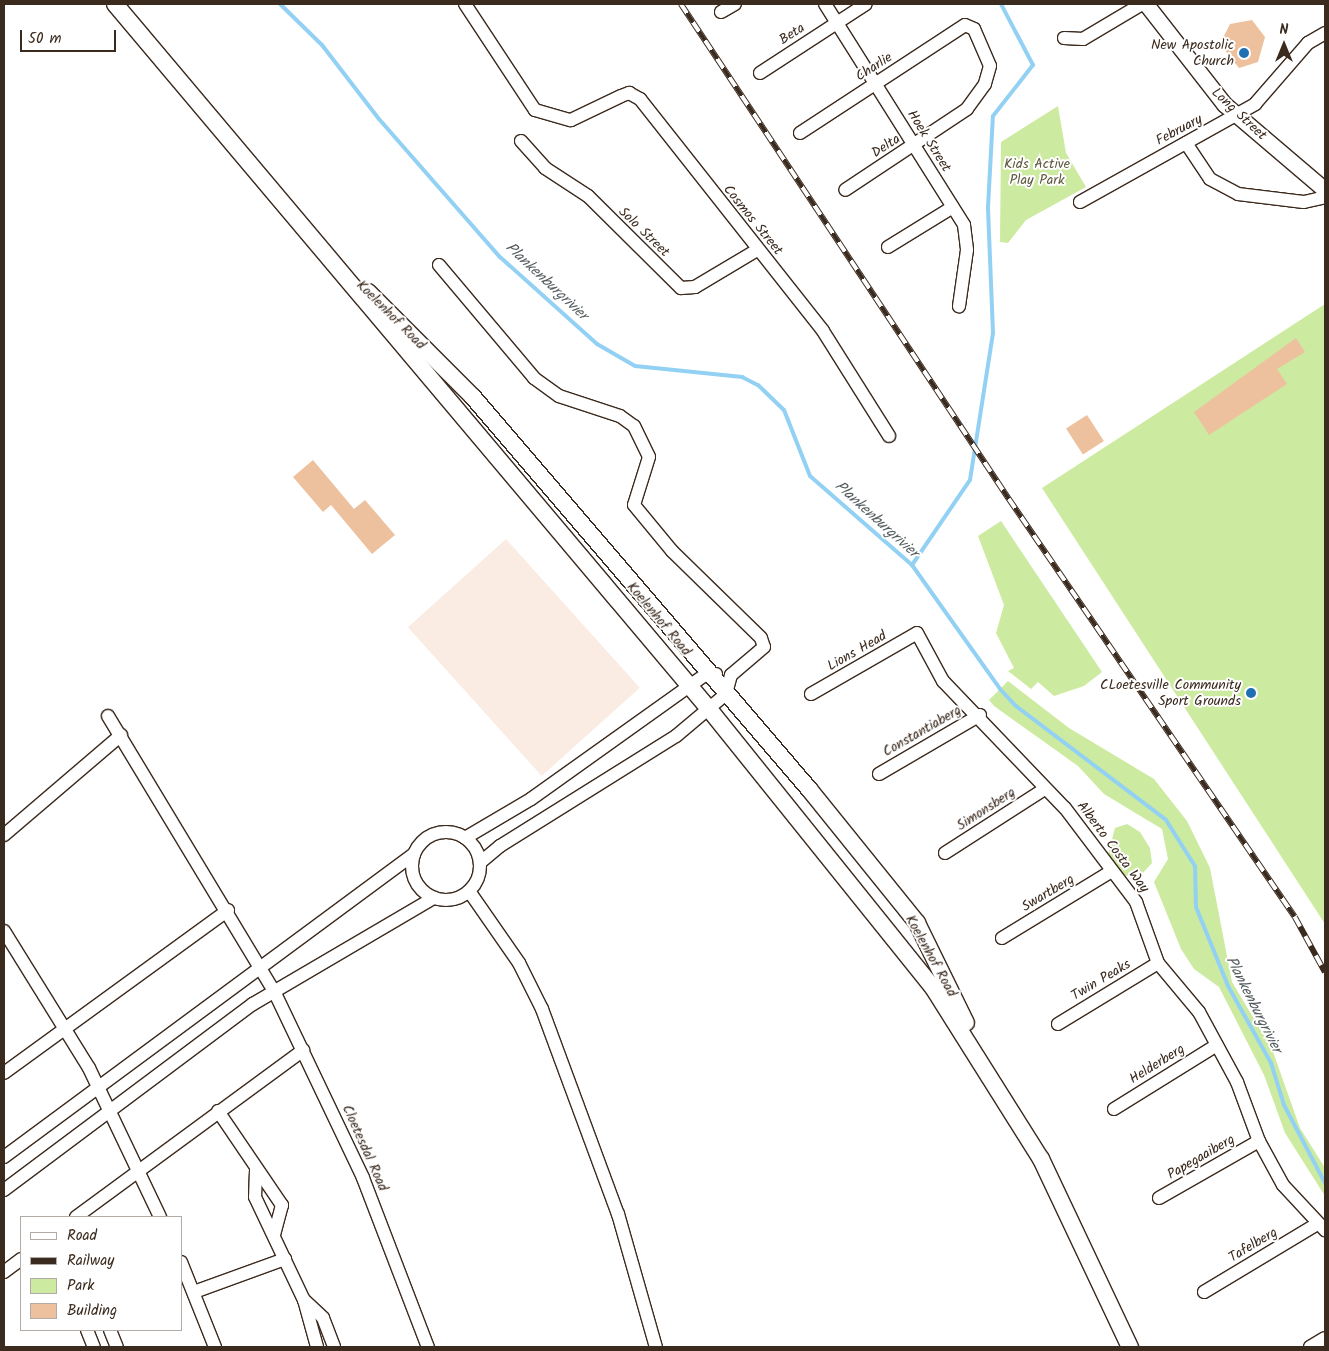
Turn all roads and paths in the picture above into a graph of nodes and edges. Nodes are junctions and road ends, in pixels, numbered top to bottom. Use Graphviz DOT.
graph roads {
  1 [pos="115,4"];
  2 [pos="465,4"];
  3 [pos="735,4"];
  4 [pos="825,4"];
  5 [pos="866,4"];
  6 [pos="1142,4"];
  7 [pos="1146,4"];
  8 [pos="721,12"];
  9 [pos="837,23"];
  10 [pos="1325,33"];
  11 [pos="1064,38"];
  12 [pos="760,73"];
  13 [pos="875,84"];
  14 [pos="968,109"];
  15 [pos="1237,114"];
  16 [pos="800,133"];
  17 [pos="521,141"];
  18 [pos="1186,143"];
  19 [pos="915,144"];
  20 [pos="845,190"];
  21 [pos="1325,190"];
  22 [pos="1325,197"];
  23 [pos="1080,202"];
  24 [pos="953,207"];
  25 [pos="292,217"];
  26 [pos="888,248"];
  27 [pos="758,250"];
  28 [pos="439,265"];
  29 [pos="960,306"];
  30 [pos="889,436"];
  31 [pos="917,633"];
  32 [pos="706,674"];
  33 [pos="731,675"];
  34 [pos="688,687"];
  35 [pos="726,694"];
  36 [pos="811,694"];
  37 [pos="709,709"];
  38 [pos="980,715"];
  39 [pos="108,716"];
  40 [pos="121,735"];
  41 [pos="879,774"];
  42 [pos="1043,790"];
  43 [pos="4,835"];
  44 [pos="465,838"];
  45 [pos="945,853"];
  46 [pos="414,854"];
  47 [pos="480,863"];
  48 [pos="1110,872"];
  49 [pos="469,891"];
  50 [pos="434,898"];
  51 [pos="228,910"];
  52 [pos="4,931"];
  53 [pos="1002,938"];
  54 [pos="1158,963"];
  55 [pos="260,967"];
  56 [pos="274,992"];
  57 [pos="1058,1024"];
  58 [pos="64,1028"];
  59 [pos="1217,1045"];
  60 [pos="303,1050"];
  61 [pos="979,1055"];
  62 [pos="4,1073"];
  63 [pos="97,1088"];
  64 [pos="1114,1109"];
  65 [pos="218,1111"];
  66 [pos="107,1113"];
  67 [pos="1258,1141"];
  68 [pos="4,1157"];
  69 [pos="138,1170"];
  70 [pos="256,1170"];
  71 [pos="4,1190"];
  72 [pos="1159,1198"];
  73 [pos="77,1216"];
  74 [pos="160,1216"];
  75 [pos="1321,1227"];
  76 [pos="274,1235"];
  77 [pos="285,1258"];
  78 [pos="20,1260"];
  79 [pos="182,1264"];
  80 [pos="4,1272"];
  81 [pos="194,1292"];
  82 [pos="1204,1292"];
  83 [pos="304,1300"];
  84 [pos="87,1331"];
  85 [pos="110,1331"];
  86 [pos="1325,1338"];
  87 [pos="94,1347"];
  88 [pos="117,1347"];
  89 [pos="215,1347"];
  90 [pos="317,1347"];
  91 [pos="334,1347"];
  92 [pos="428,1347"];
  93 [pos="656,1347"];
  94 [pos="1130,1347"];
  95 [pos="1310,1347"];
  1 -- 25 [label="main road, Koelenhof Road"];
  2 -- 27 [label="street, Cosmos Street"];
  3 -- 8 [label="street"];
  4 -- 9 [label="street, Hoek Street"];
  5 -- 9 [label="street, Beta"];
  6 -- 11 [label="street"];
  7 -- 15 [label="street, Long Street"];
  9 -- 12 [label="street, Beta"];
  9 -- 13 [label="street, Hoek Street"];
  10 -- 15 [label="street, February"];
  13 -- 14 [label="street, Charlie"];
  13 -- 16 [label="street, Charlie"];
  13 -- 19 [label="street, Hoek Street"];
  14 -- 19 [label="street, Delta"];
  15 -- 18 [label="street, February"];
  15 -- 21 [label="street, Long Street"];
  17 -- 27 [label="street, Solo Street"];
  18 -- 22 [label="street"];
  18 -- 23 [label="street, February"];
  19 -- 20 [label="street, Delta"];
  19 -- 24 [label="street, Hoek Street"];
  24 -- 26 [label="street"];
  24 -- 29 [label="street, Hoek Street"];
  25 -- 32 [label="main road, Koelenhof Road"];
  25 -- 34 [label="main road, Koelenhof Road"];
  27 -- 30 [label="street, Cosmos Street"];
  28 -- 33 [label="street"];
  31 -- 36 [label="street, Lions Head"];
  31 -- 38 [label="street, Alberto Costa Way"];
  32 -- 33 [label="street"];
  32 -- 34 [label="street"];
  32 -- 35 [label="main road, Koelenhof Road"];
  33 -- 35 [label="street"];
  34 -- 37 [label="main road, Koelenhof Road"];
  34 -- 44 [label="street"];
  35 -- 37 [label="street"];
  35 -- 61 [label="main road, Koelenhof Road"];
  37 -- 47 [label="street"];
  37 -- 61 [label="main road, Koelenhof Road"];
  38 -- 41 [label="street, Constantiaberg"];
  38 -- 42 [label="street, Alberto Costa Way"];
  39 -- 40 [label="street, Cloetesdal Road"];
  40 -- 43 [label="street"];
  40 -- 51 [label="street, Cloetesdal Road"];
  42 -- 45 [label="street, Simonsberg"];
  42 -- 48 [label="street, Alberto Costa Way"];
  44 -- 46 [label="street"];
  44 -- 47 [label="street"];
  46 -- 50 [label="street"];
  46 -- 55 [label="street"];
  47 -- 49 [label="street"];
  48 -- 53 [label="street, Swartberg"];
  48 -- 54 [label="street, Alberto Costa Way"];
  49 -- 50 [label="street"];
  49 -- 93 [label="street"];
  50 -- 56 [label="street"];
  51 -- 55 [label="street, Cloetesdal Road"];
  51 -- 58 [label="street"];
  52 -- 58 [label="street"];
  54 -- 57 [label="street, Twin Peaks"];
  54 -- 59 [label="street, Alberto Costa Way"];
  55 -- 56 [label="street, Cloetesdal Road"];
  55 -- 63 [label="street"];
  56 -- 60 [label="street, Cloetesdal Road"];
  56 -- 66 [label="street"];
  58 -- 62 [label="street"];
  58 -- 63 [label="street"];
  59 -- 64 [label="street, Helderberg"];
  59 -- 67 [label="street, Alberto Costa Way"];
  60 -- 65 [label="street"];
  60 -- 92 [label="street, Cloetesdal Road"];
  61 -- 94 [label="main road, Koelenhof Road"];
  63 -- 66 [label="street"];
  63 -- 68 [label="street"];
  65 -- 69 [label="street"];
  65 -- 70 [label="street"];
  66 -- 69 [label="street"];
  66 -- 71 [label="street"];
  67 -- 72 [label="street, Papegaaiberg"];
  67 -- 75 [label="street, Alberto Costa Way"];
  69 -- 73 [label="street"];
  69 -- 74 [label="street"];
  70 -- 76 [label="street"];
  70 -- 76 [label="street"];
  75 -- 82 [label="street, Tafelberg"];
  76 -- 77 [label="street"];
  77 -- 81 [label="street"];
  77 -- 83 [label="street"];
  78 -- 80 [label="street"];
  79 -- 81 [label="street"];
  81 -- 89 [label="street"];
  83 -- 90 [label="street"];
  83 -- 91 [label="street"];
  84 -- 87 [label="street"];
  85 -- 88 [label="street"];
  86 -- 95 [label="street"];
}
